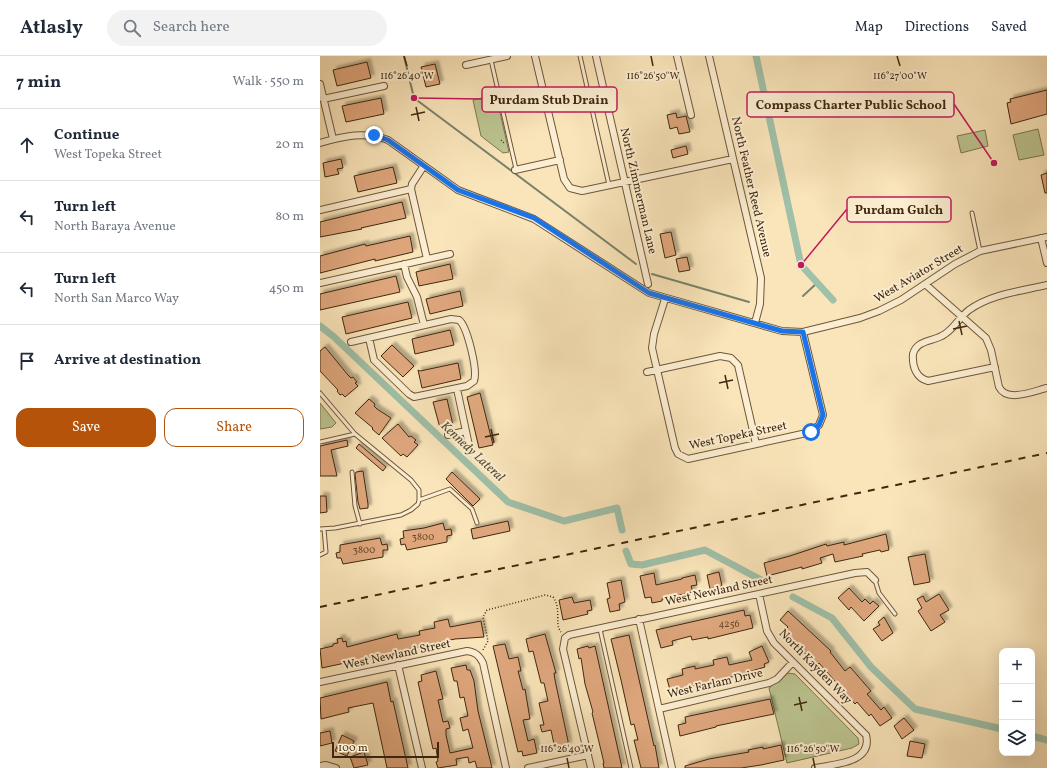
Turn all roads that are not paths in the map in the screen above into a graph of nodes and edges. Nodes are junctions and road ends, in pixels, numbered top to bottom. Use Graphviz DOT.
graph roads {
  1 [pos="507,56"];
  2 [pos="535,56"];
  3 [pos="580,56"];
  4 [pos="596,56"];
  5 [pos="677,56"];
  6 [pos="709,56"];
  7 [pos="491,60"];
  8 [pos="466,65"];
  9 [pos="320,84"];
  10 [pos="384,86"];
  11 [pos="323,99"];
  12 [pos="691,115"];
  13 [pos="333,139"];
  14 [pos="320,142"];
  15 [pos="733,159"];
  16 [pos="560,160"];
  17 [pos="423,167"];
  18 [pos="516,170"];
  19 [pos="625,182"];
  20 [pos="609,185"];
  21 [pos="411,189"];
  22 [pos="320,210"];
  23 [pos="972,213"];
  24 [pos="1044,237"];
  25 [pos="980,251"];
  26 [pos="450,254"];
  27 [pos="427,259"];
  28 [pos="1047,263"];
  29 [pos="404,264"];
  30 [pos="320,283"];
  31 [pos="648,284"];
  32 [pos="925,284"];
  33 [pos="1047,285"];
  34 [pos="665,298"];
  35 [pos="962,316"];
  36 [pos="754,323"];
  37 [pos="424,325"];
  38 [pos="803,332"];
  39 [pos="369,338"];
  40 [pos="351,342"];
  41 [pos="995,367"];
  42 [pos="657,370"];
  43 [pos="647,372"];
  44 [pos="1047,388"];
  45 [pos="457,389"];
  46 [pos="320,393"];
  47 [pos="466,431"];
  48 [pos="355,434"];
  49 [pos="448,435"];
  50 [pos="320,442"];
  51 [pos="756,444"];
  52 [pos="470,450"];
  53 [pos="352,472"];
  54 [pos="419,500"];
  55 [pos="478,523"];
  56 [pos="360,524"];
  57 [pos="320,529"];
  58 [pos="324,529"];
  59 [pos="320,555"];
  60 [pos="875,580"];
  61 [pos="759,594"];
  62 [pos="895,614"];
  63 [pos="639,619"];
  64 [pos="599,627"];
  65 [pos="793,662"];
  66 [pos="398,666"];
  67 [pos="320,682"];
  68 [pos="659,709"];
  69 [pos="588,755"];
  70 [pos="320,766"];
  71 [pos="336,767"];
  72 [pos="422,768"];
  73 [pos="506,768"];
  74 [pos="528,768"];
  75 [pos="591,768"];
  76 [pos="631,768"];
  77 [pos="672,768"];
  78 [pos="815,768"];
  1 -- 7 [label="street"];
  2 -- 16 [label="street"];
  3 -- 20 [label="lane"];
  4 -- 19 [label="street, North Zimmerman Lane"];
  5 -- 12 [label="street"];
  6 -- 15 [label="street, North Feather Reed Avenue"];
  7 -- 8 [label="street"];
  7 -- 18 [label="lane"];
  9 -- 11 [label="street"];
  10 -- 11 [label="street"];
  11 -- 13 [label="street"];
  13 -- 14 [label="street"];
  13 -- 17 [label="street, West Aviator Street"];
  15 -- 19 [label="street"];
  15 -- 36 [label="street, North Feather Reed Avenue"];
  16 -- 18 [label="street"];
  16 -- 20 [label="street"];
  17 -- 21 [label="street"];
  17 -- 34 [label="street, West Aviator Street"];
  19 -- 20 [label="street"];
  19 -- 31 [label="street, North Zimmerman Lane"];
  21 -- 22 [label="street"];
  21 -- 27 [label="street"];
  23 -- 25 [label="lane"];
  24 -- 25 [label="street, West Aviator Street"];
  24 -- 28 [label="street"];
  25 -- 32 [label="street, West Aviator Street"];
  26 -- 27 [label="street"];
  27 -- 29 [label="street"];
  29 -- 30 [label="street"];
  29 -- 37 [label="street"];
  32 -- 35 [label="street"];
  32 -- 38 [label="street, West Aviator Street"];
  33 -- 35 [label="street"];
  34 -- 36 [label="street, West Aviator Street"];
  34 -- 42 [label="street"];
  35 -- 41 [label="street"];
  35 -- 41 [label="street"];
  36 -- 38 [label="street, West Aviator Street"];
  37 -- 39 [label="street"];
  37 -- 45 [label="street"];
  38 -- 51 [label="street, West Topeka Street"];
  39 -- 40 [label="street"];
  39 -- 45 [label="street"];
  41 -- 44 [label="street"];
  42 -- 43 [label="street"];
  42 -- 51 [label="street"];
  42 -- 51 [label="street, West Topeka Street"];
  45 -- 47 [label="street"];
  46 -- 48 [label="lane"];
  47 -- 49 [label="street"];
  47 -- 52 [label="street"];
  48 -- 50 [label="lane"];
  48 -- 54 [label="lane"];
  53 -- 56 [label="lane"];
  54 -- 55 [label="lane"];
  54 -- 56 [label="lane"];
  56 -- 58 [label="lane"];
  57 -- 58 [label="lane"];
  58 -- 59 [label="lane"];
  60 -- 61 [label="street, West Newland Street"];
  60 -- 62 [label="lane"];
  61 -- 63 [label="street, West Newland Street"];
  61 -- 65 [label="street, North Kayden Way"];
  63 -- 64 [label="street, West Newland Street"];
  63 -- 68 [label="street"];
  64 -- 69 [label="street, West Newland Street"];
  64 -- 76 [label="lane"];
  65 -- 68 [label="street, West Farlam Drive"];
  65 -- 78 [label="street, North Kayden Way"];
  66 -- 67 [label="street, West Newland Street"];
  66 -- 72 [label="street"];
  66 -- 73 [label="street, West Newland Street"];
  68 -- 77 [label="street"];
  69 -- 74 [label="street"];
  69 -- 75 [label="street"];
  70 -- 71 [label="street"];
}
